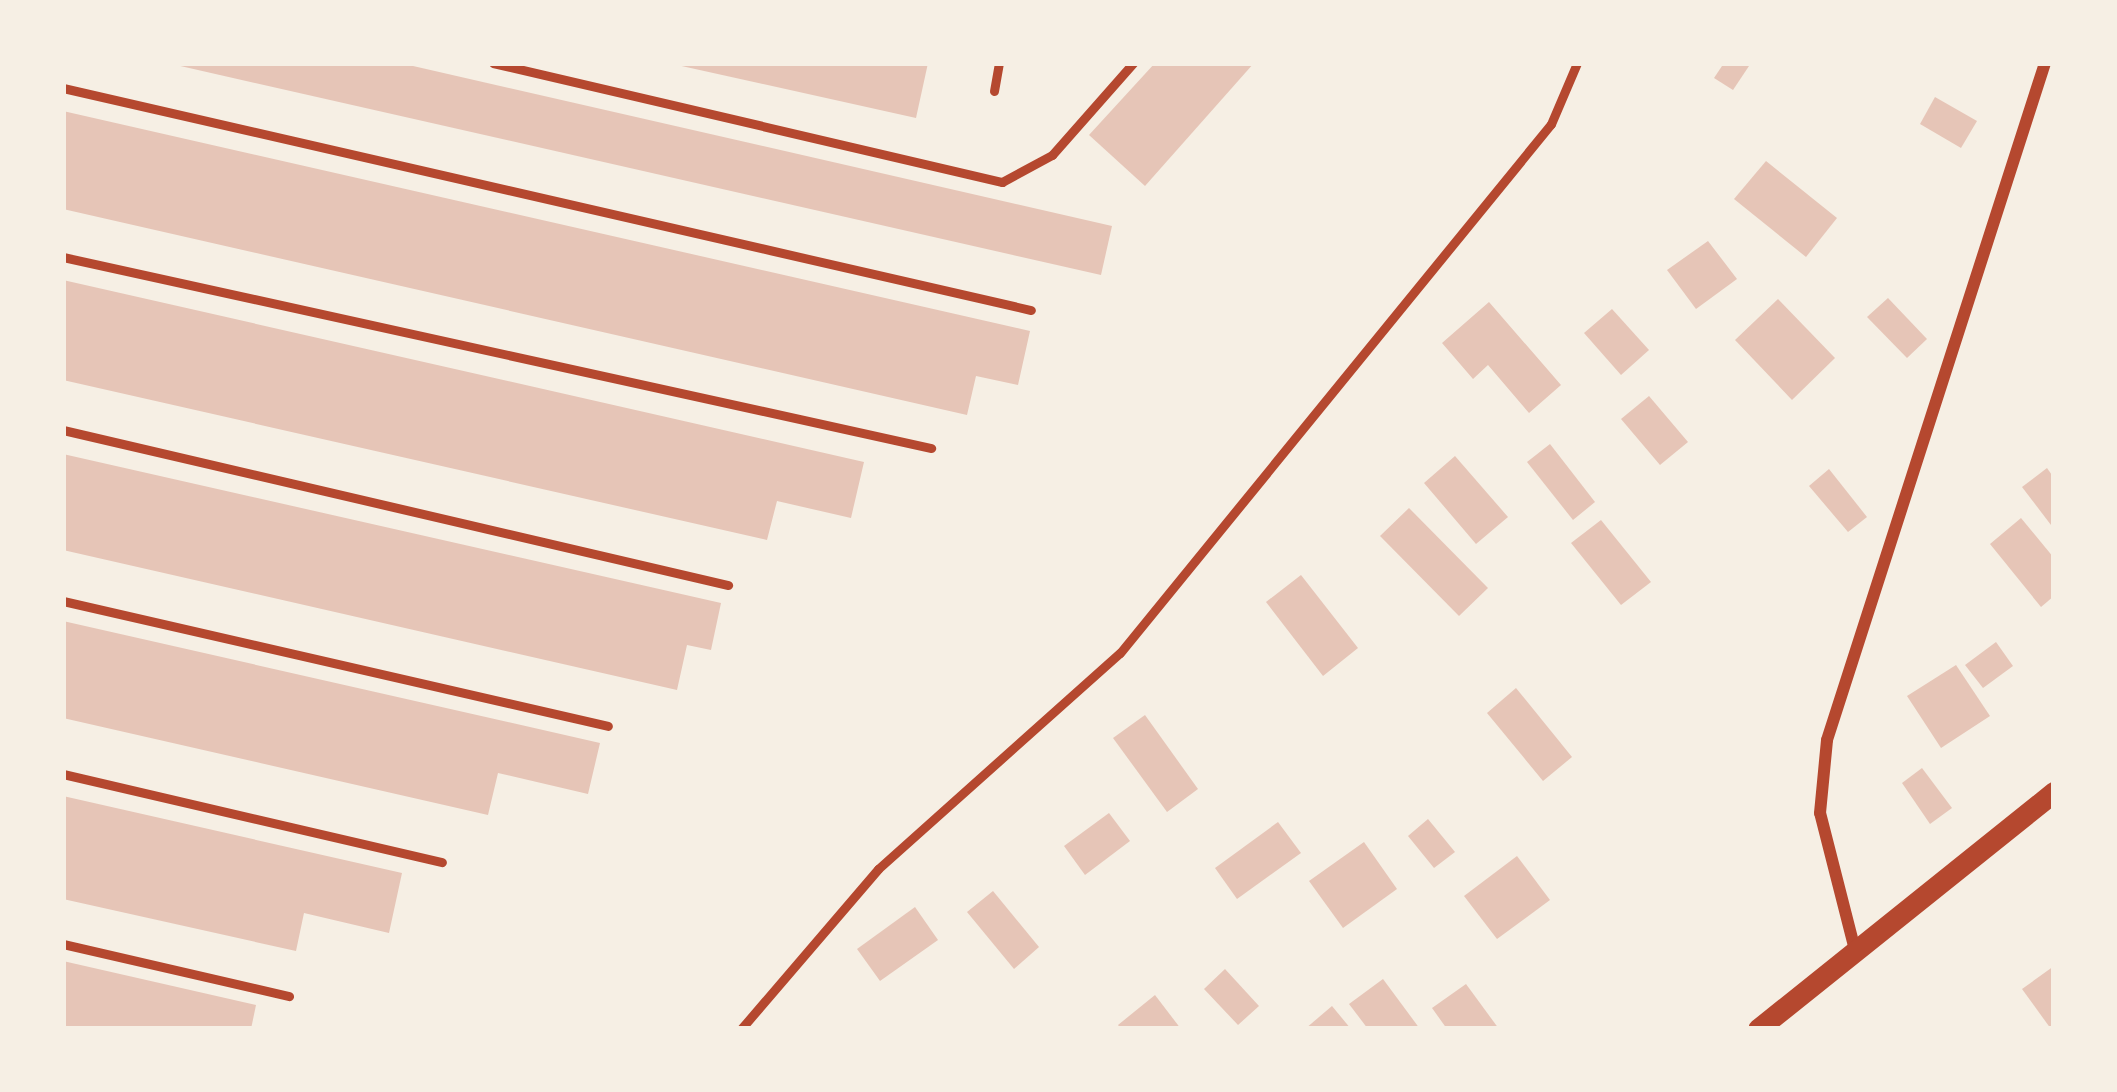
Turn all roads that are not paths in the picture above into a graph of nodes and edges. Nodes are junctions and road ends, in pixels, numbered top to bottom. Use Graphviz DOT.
graph roads {
  1 [pos="493,63"];
  2 [pos="999,63"];
  3 [pos="1133,63"];
  4 [pos="1576,63"];
  5 [pos="2045,63"];
  6 [pos="63,88"];
  7 [pos="994,91"];
  8 [pos="63,257"];
  9 [pos="1031,310"];
  10 [pos="63,430"];
  11 [pos="931,448"];
  12 [pos="728,585"];
  13 [pos="63,601"];
  14 [pos="608,726"];
  15 [pos="63,774"];
  16 [pos="2054,792"];
  17 [pos="442,862"];
  18 [pos="63,944"];
  19 [pos="1855,950"];
  20 [pos="290,996"];
  21 [pos="742,1029"];
  22 [pos="1758,1029"];
  1 -- 3 [label="lane"];
  2 -- 7 [label="lane"];
  4 -- 21 [label="lane"];
  5 -- 19 [label="street"];
  6 -- 9 [label="lane"];
  8 -- 11 [label="lane"];
  10 -- 12 [label="lane"];
  13 -- 14 [label="lane"];
  15 -- 17 [label="lane"];
  16 -- 19 [label="street"];
  18 -- 20 [label="lane"];
  19 -- 22 [label="street"];
}
